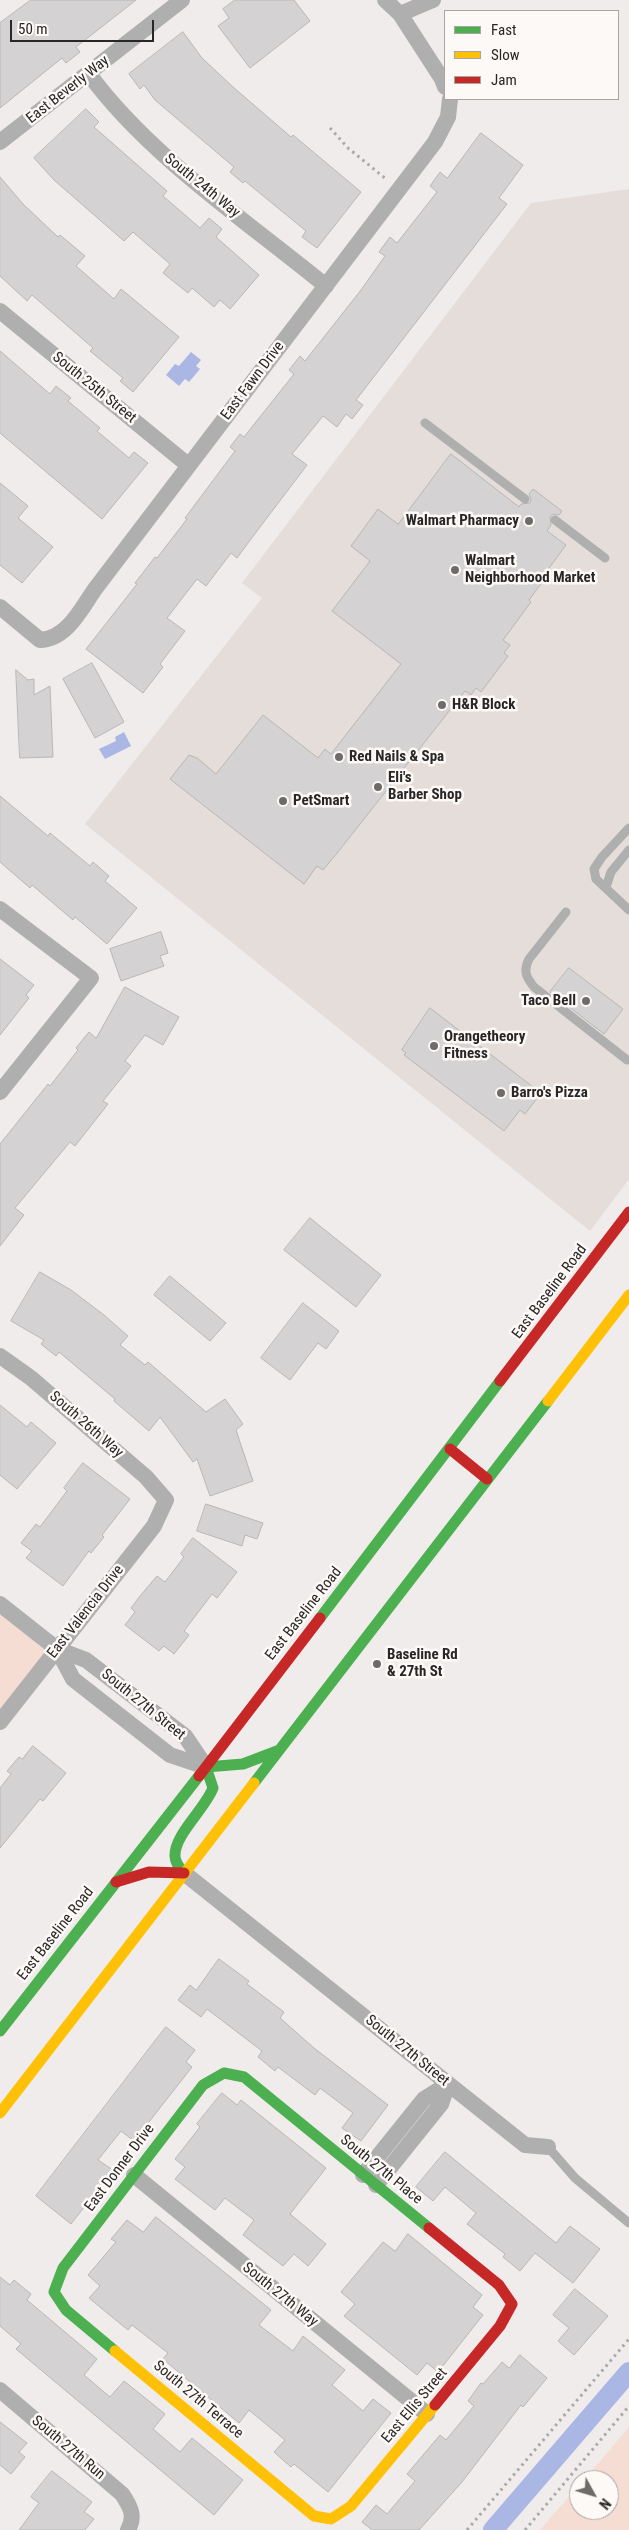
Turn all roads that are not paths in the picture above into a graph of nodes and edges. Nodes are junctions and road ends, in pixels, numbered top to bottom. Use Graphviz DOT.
graph roads {
  1 [pos="182,0"];
  2 [pos="385,0"];
  3 [pos="433,0"];
  4 [pos="403,7"];
  5 [pos="89,74"];
  6 [pos="444,84"];
  7 [pos="450,100"];
  8 [pos="0,142"];
  9 [pos="326,286"];
  10 [pos="0,311"];
  11 [pos="425,422"];
  12 [pos="188,465"];
  13 [pos="525,499"];
  14 [pos="555,520"];
  15 [pos="605,558"];
  16 [pos="0,608"];
  17 [pos="629,828"];
  18 [pos="629,850"];
  19 [pos="606,887"];
  20 [pos="0,909"];
  21 [pos="629,910"];
  22 [pos="566,912"];
  23 [pos="628,1060"];
  24 [pos="0,1092"];
  25 [pos="629,1212"];
  26 [pos="629,1295"];
  27 [pos="0,1356"];
  28 [pos="450,1449"];
  29 [pos="487,1479"];
  30 [pos="166,1500"];
  31 [pos="0,1604"];
  32 [pos="57,1649"];
  33 [pos="0,1722"];
  34 [pos="279,1750"];
  35 [pos="206,1767"];
  36 [pos="184,1872"];
  37 [pos="116,1882"];
  38 [pos="0,2031"];
  39 [pos="224,2073"];
  40 [pos="448,2084"];
  41 [pos="0,2113"];
  42 [pos="395,2134"];
  43 [pos="409,2145"];
  44 [pos="548,2147"];
  45 [pos="363,2174"];
  46 [pos="134,2175"];
  47 [pos="376,2185"];
  48 [pos="629,2223"];
  49 [pos="54,2292"];
  50 [pos="512,2304"];
  51 [pos="0,2390"];
  52 [pos="427,2414"];
  53 [pos="332,2519"];
  54 [pos="128,2530"];
  1 -- 5 [label="street, East Beverly Way"];
  2 -- 4 [label="street"];
  3 -- 4 [label="street"];
  4 -- 6 [label="street"];
  5 -- 8 [label="street, East Beverly Way"];
  5 -- 9 [label="street, South 24th Way"];
  7 -- 9 [label="street, East Fawn Drive"];
  9 -- 12 [label="street, East Fawn Drive"];
  10 -- 12 [label="street, South 25th Street"];
  11 -- 13 [label="lane"];
  12 -- 16 [label="street, East Fawn Drive"];
  14 -- 15 [label="lane"];
  17 -- 19 [label="lane"];
  18 -- 19 [label="lane"];
  19 -- 21 [label="lane"];
  20 -- 24 [label="street"];
  22 -- 23 [label="lane"];
  25 -- 28 [label="main road, East Baseline Road"];
  26 -- 29 [label="main road"];
  27 -- 30 [label="street, South 26th Way"];
  28 -- 29 [label="main road"];
  28 -- 35 [label="main road, East Baseline Road"];
  29 -- 34 [label="main road"];
  30 -- 32 [label="street, East Valencia Drive"];
  31 -- 32 [label="street, South 27th Street"];
  32 -- 33 [label="street, East Valencia Drive"];
  32 -- 35 [label="street, South 27th Street"];
  32 -- 35 [label="street, South 27th Street"];
  34 -- 35 [label="main road"];
  34 -- 36 [label="main road"];
  35 -- 36 [label="main road"];
  35 -- 37 [label="main road, East Baseline Road"];
  36 -- 37 [label="main road"];
  36 -- 40 [label="street, South 27th Street"];
  36 -- 41 [label="main road"];
  37 -- 38 [label="main road, East Baseline Road"];
  39 -- 45 [label="main road, South 27th Place"];
  39 -- 46 [label="main road, East Donner Drive"];
  40 -- 42 [label="street"];
  40 -- 43 [label="street"];
  40 -- 44 [label="street, South 27th Street"];
  42 -- 43 [label="street"];
  42 -- 45 [label="street"];
  43 -- 47 [label="street"];
  44 -- 48 [label="lane, South 27th Street"];
  45 -- 47 [label="main road, South 27th Place"];
  46 -- 49 [label="main road, East Donner Drive"];
  46 -- 52 [label="street, South 27th Way"];
  47 -- 50 [label="main road, South 27th Place"];
  49 -- 53 [label="main road, South 27th Terrace"];
  50 -- 52 [label="main road, East Ellis Street"];
  51 -- 54 [label="street, South 27th Run"];
  52 -- 53 [label="main road, East Ellis Street"];
}
